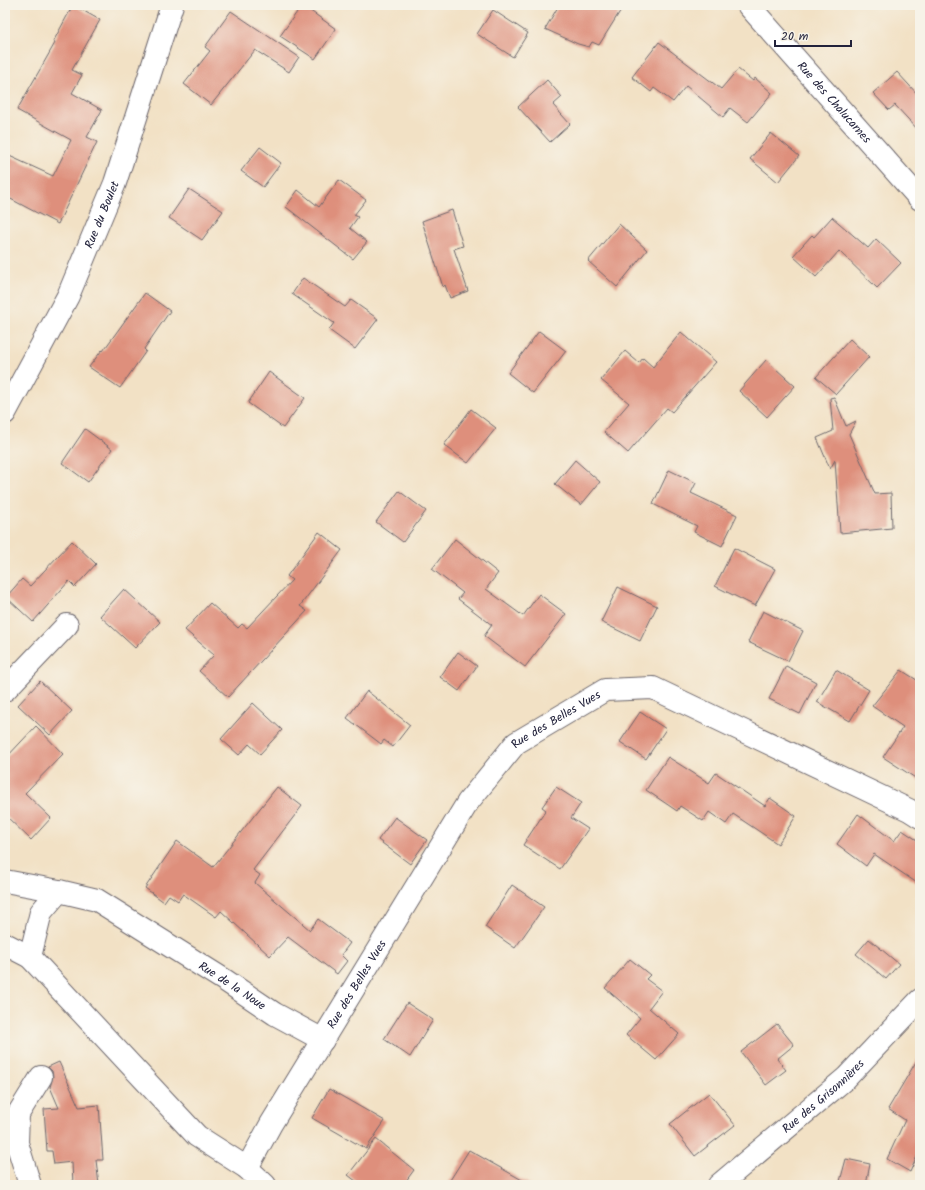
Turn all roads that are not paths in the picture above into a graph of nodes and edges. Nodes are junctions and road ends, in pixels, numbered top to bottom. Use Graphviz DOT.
graph roads {
  1 [pos="172,5"];
  2 [pos="748,5"];
  3 [pos="920,198"];
  4 [pos="5,413"];
  5 [pos="67,625"];
  6 [pos="5,690"];
  7 [pos="920,817"];
  8 [pos="5,881"];
  9 [pos="59,890"];
  10 [pos="5,944"];
  11 [pos="30,956"];
  12 [pos="920,1000"];
  13 [pos="323,1040"];
  14 [pos="41,1077"];
  15 [pos="247,1168"];
  16 [pos="30,1185"];
  17 [pos="265,1185"];
  18 [pos="719,1185"];
  1 -- 4 [label="street, Rue du Boulet"];
  2 -- 3 [label="street, Rue des Chalucarnes"];
  5 -- 6 [label="street"];
  7 -- 13 [label="street, Rue des Belles Vues"];
  8 -- 9 [label="street, Rue de la Noue"];
  9 -- 11 [label="street"];
  9 -- 13 [label="street, Rue de la Noue"];
  10 -- 11 [label="street"];
  11 -- 15 [label="street"];
  12 -- 18 [label="street, Rue des Grisonnières"];
  13 -- 15 [label="street"];
  14 -- 16 [label="street"];
  15 -- 17 [label="street"];
}
